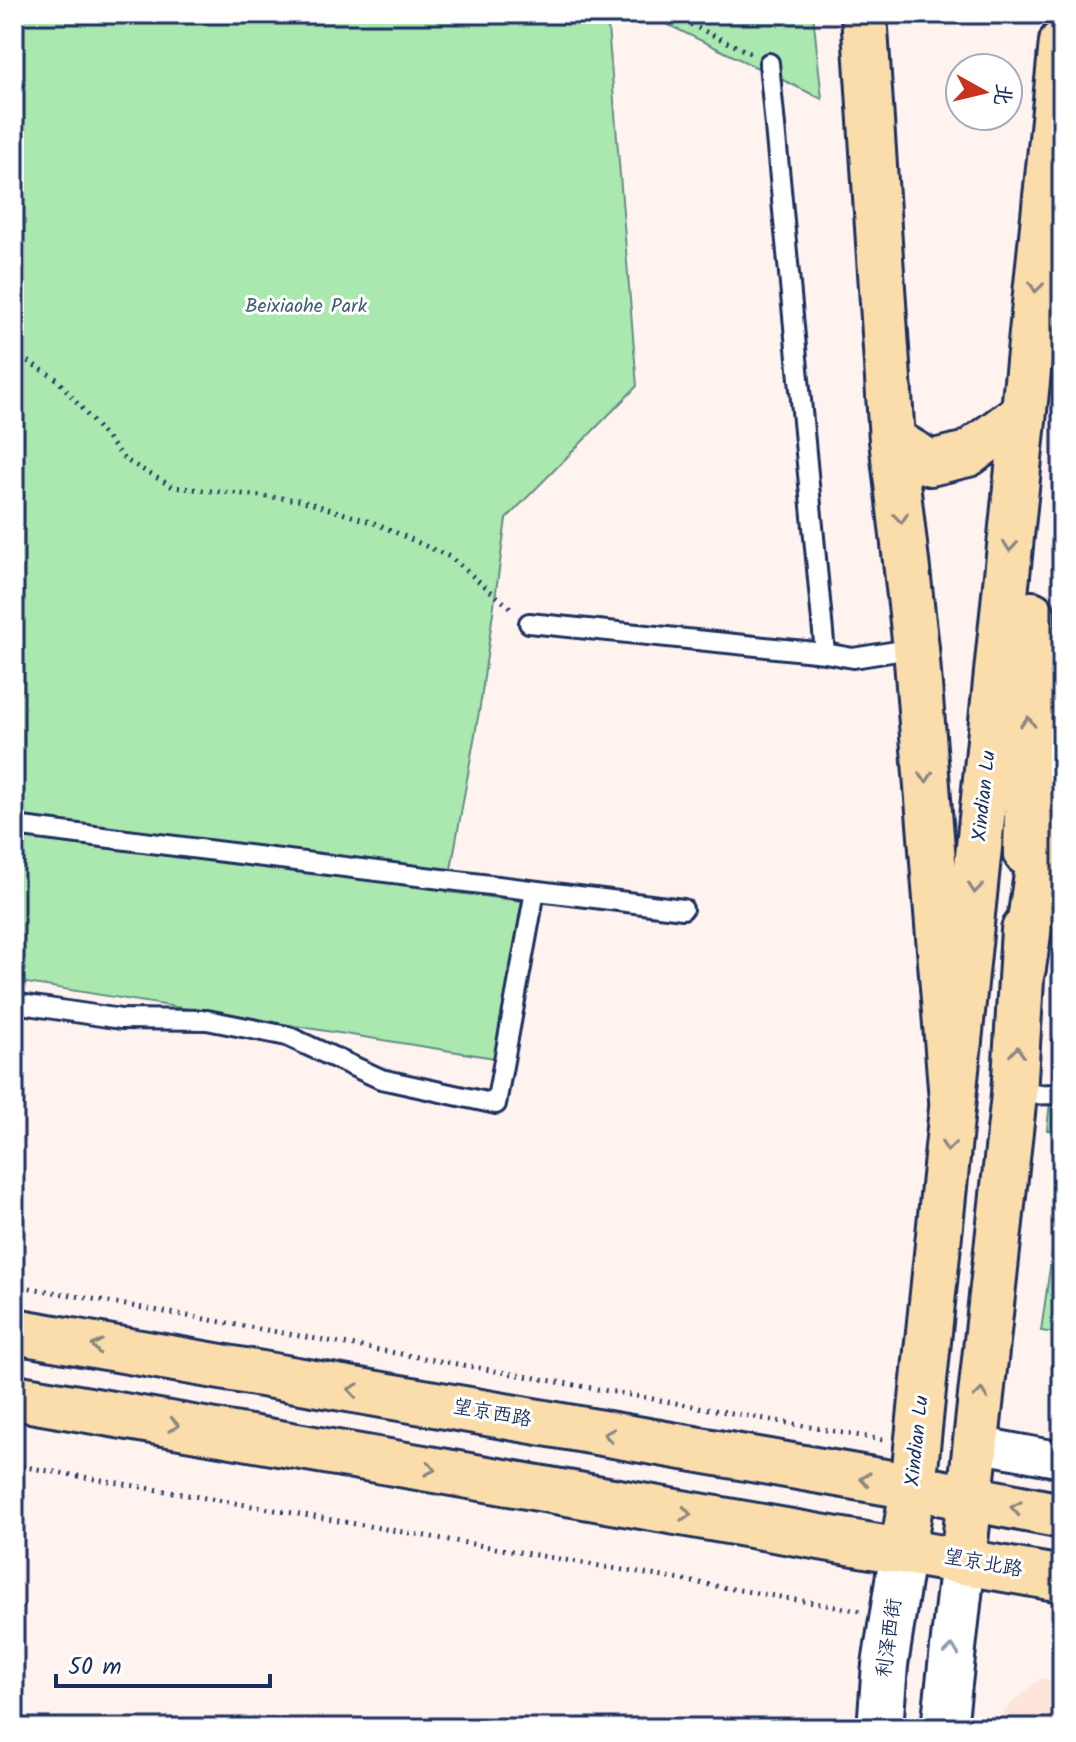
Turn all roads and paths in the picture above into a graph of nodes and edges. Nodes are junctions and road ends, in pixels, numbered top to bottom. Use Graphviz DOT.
graph roads {
  1 [pos="669,14"];
  2 [pos="864,14"];
  3 [pos="1062,42"];
  4 [pos="769,63"];
  5 [pos="1062,322"];
  6 [pos="14,353"];
  7 [pos="1022,414"];
  8 [pos="892,440"];
  9 [pos="529,623"];
  10 [pos="916,648"];
  11 [pos="825,653"];
  12 [pos="1062,707"];
  13 [pos="14,826"];
  14 [pos="535,891"];
  15 [pos="683,909"];
  16 [pos="1023,968"];
  17 [pos="14,1003"];
  18 [pos="1062,1094"];
  19 [pos="1014,1095"];
  20 [pos="952,1100"];
  21 [pos="14,1285"];
  22 [pos="14,1331"];
  23 [pos="14,1397"];
  24 [pos="976,1444"];
  25 [pos="1062,1460"];
  26 [pos="897,1464"];
  27 [pos="14,1465"];
  28 [pos="969,1499"];
  29 [pos="1062,1516"];
  30 [pos="903,1549"];
  31 [pos="963,1560"];
  32 [pos="1062,1579"];
  33 [pos="892,1617"];
  34 [pos="880,1728"];
  35 [pos="944,1728"];
  1 -- 4 [label="path"];
  2 -- 8 [label="main road"];
  3 -- 7 [label="main road, Xindian Lu, one-way"];
  4 -- 11 [label="lane"];
  16 -- 5 [label="main road, Xindian Lu, one-way"];
  6 -- 9 [label="path"];
  7 -- 8 [label="main road"];
  7 -- 20 [label="main road, Xindian Lu, one-way"];
  8 -- 10 [label="main road, one-way"];
  9 -- 11 [label="lane"];
  10 -- 11 [label="lane"];
  10 -- 20 [label="main road, one-way"];
  12 -- 16 [label="main road"];
  13 -- 14 [label="lane"];
  14 -- 15 [label="lane"];
  14 -- 17 [label="lane"];
  19 -- 16 [label="main road, Xindian Lu, one-way"];
  18 -- 19 [label="lane"];
  24 -- 19 [label="main road, Xindian Lu, one-way"];
  20 -- 26 [label="main road, Xindian Lu, one-way"];
  21 -- 26 [label="path"];
  26 -- 22 [label="main road, 望京西路, one-way"];
  23 -- 30 [label="main road, one-way"];
  24 -- 25 [label="street"];
  24 -- 28 [label="main road, Xindian Lu"];
  26 -- 28 [label="main road, 望京西路"];
  26 -- 30 [label="main road, Xindian Lu"];
  27 -- 33 [label="path"];
  29 -- 28 [label="main road, one-way"];
  28 -- 31 [label="main road, Xindian Lu"];
  30 -- 31 [label="main road, 望京北路"];
  30 -- 33 [label="street, 利泽西街"];
  31 -- 32 [label="main road, 望京北路"];
  35 -- 31 [label="street, one-way"];
  33 -- 34 [label="street, 利泽西街"];
}
